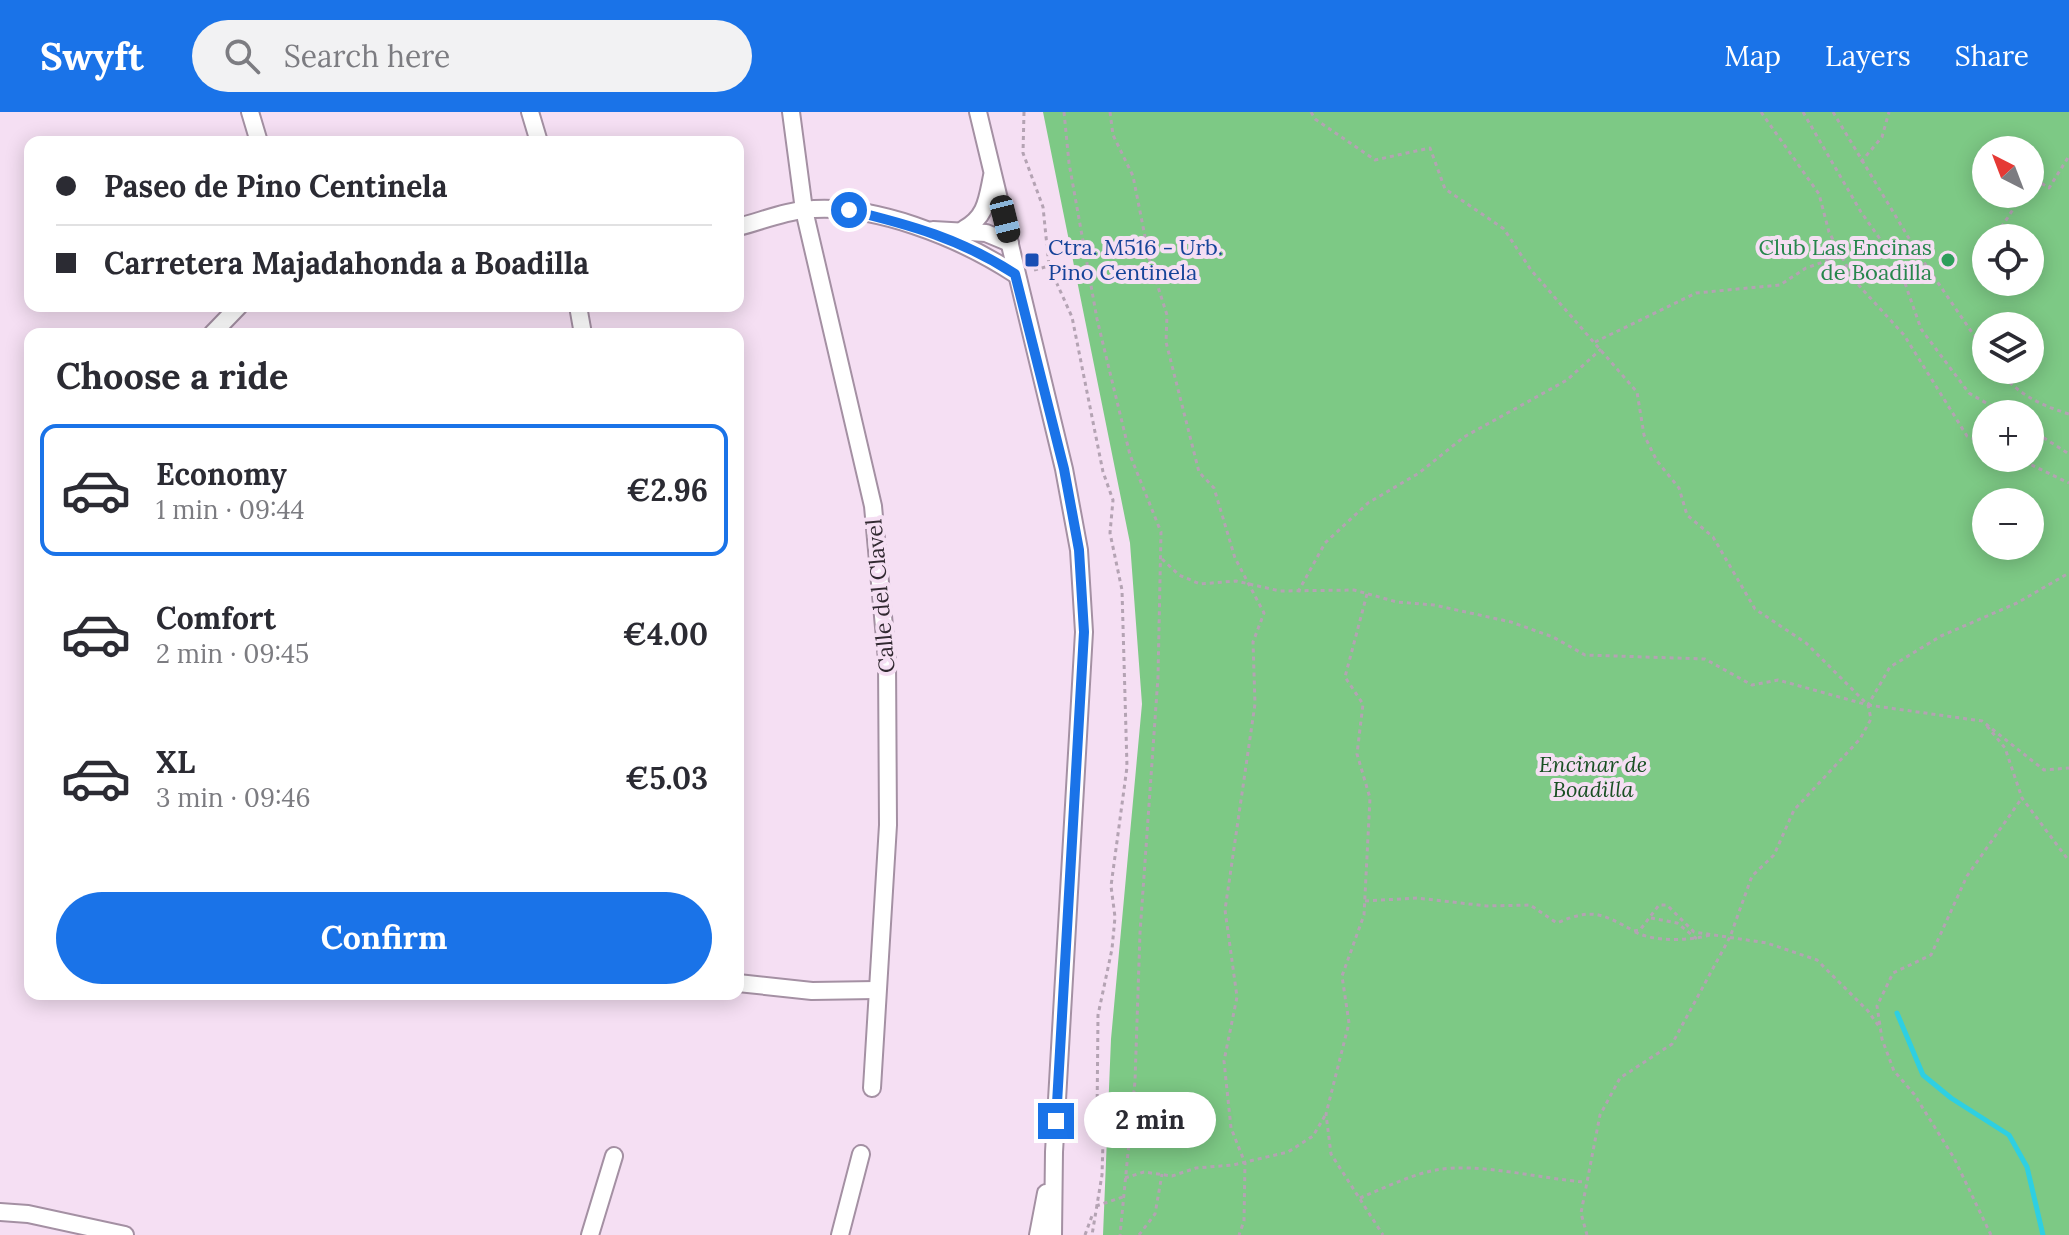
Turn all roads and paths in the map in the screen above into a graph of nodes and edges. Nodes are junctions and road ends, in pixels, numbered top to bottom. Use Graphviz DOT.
graph roads {
  1 [pos="250,112"];
  2 [pos="530,112"];
  3 [pos="791,112"];
  4 [pos="978,112"];
  5 [pos="1064,112"];
  6 [pos="1110,112"];
  7 [pos="1311,112"];
  8 [pos="1761,112"];
  9 [pos="1803,112"];
  10 [pos="1833,112"];
  11 [pos="1889,112"];
  12 [pos="257,136"];
  13 [pos="537,136"];
  14 [pos="2069,156"];
  15 [pos="1861,162"];
  16 [pos="993,171"];
  17 [pos="2044,185"];
  18 [pos="804,210"];
  19 [pos="744,225"];
  20 [pos="964,229"];
  21 [pos="923,230"];
  22 [pos="1010,243"];
  23 [pos="1843,255"];
  24 [pos="1049,266"];
  25 [pos="1034,270"];
  26 [pos="1015,274"];
  27 [pos="233,312"];
  28 [pos="218,328"];
  29 [pos="1972,335"];
  30 [pos="1595,342"];
  31 [pos="1601,349"];
  32 [pos="2010,384"];
  33 [pos="1981,400"];
  34 [pos="2069,414"];
  35 [pos="1972,438"];
  36 [pos="2044,438"];
  37 [pos="2069,454"];
  38 [pos="2044,471"];
  39 [pos="2069,483"];
  40 [pos="1160,557"];
  41 [pos="2069,573"];
  42 [pos="1245,583"];
  43 [pos="1298,592"];
  44 [pos="1367,594"];
  45 [pos="1868,705"];
  46 [pos="1982,721"];
  47 [pos="2069,768"];
  48 [pos="2022,798"];
  49 [pos="2069,861"];
  50 [pos="1365,901"];
  51 [pos="1648,918"];
  52 [pos="1634,931"];
  53 [pos="1714,934"];
  54 [pos="1730,937"];
  55 [pos="1697,939"];
  56 [pos="744,984"];
  57 [pos="876,990"];
  58 [pos="1881,1029"];
  59 [pos="872,1088"];
  60 [pos="1326,1114"];
  61 [pos="1054,1152"];
  62 [pos="861,1154"];
  63 [pos="614,1156"];
  64 [pos="1245,1163"];
  65 [pos="1162,1174"];
  66 [pos="1125,1178"];
  67 [pos="1587,1182"];
  68 [pos="1123,1197"];
  69 [pos="1360,1198"];
  70 [pos="1095,1207"];
  71 [pos="0,1212"];
  72 [pos="125,1235"];
  73 [pos="590,1235"];
  74 [pos="840,1235"];
  75 [pos="1038,1235"];
  76 [pos="1053,1235"];
  77 [pos="1085,1235"];
  78 [pos="1092,1235"];
  79 [pos="1120,1235"];
  80 [pos="1139,1235"];
  81 [pos="1239,1235"];
  82 [pos="1383,1235"];
  83 [pos="1587,1235"];
  84 [pos="1991,1235"];
  1 -- 12 [label="street"];
  2 -- 13 [label="street"];
  3 -- 18 [label="street, Calle del Clavel"];
  4 -- 16 [label="street"];
  5 -- 40 [label="path"];
  6 -- 42 [label="path"];
  7 -- 30 [label="path"];
  8 -- 23 [label="path"];
  9 -- 33 [label="path"];
  10 -- 15 [label="path"];
  11 -- 15 [label="path"];
  14 -- 17 [label="path"];
  15 -- 29 [label="path"];
  16 -- 20 [label="street"];
  16 -- 22 [label="street"];
  18 -- 19 [label="street"];
  18 -- 21 [label="street"];
  18 -- 57 [label="street, Calle del Clavel"];
  20 -- 21 [label="street"];
  20 -- 22 [label="street"];
  21 -- 26 [label="street"];
  22 -- 26 [label="street"];
  23 -- 30 [label="path"];
  23 -- 35 [label="path"];
  24 -- 25 [label="path"];
  26 -- 61 [label="street"];
  27 -- 28 [label="street"];
  30 -- 31 [label="path"];
  31 -- 43 [label="path"];
  31 -- 45 [label="path"];
  32 -- 34 [label="path"];
  36 -- 37 [label="path"];
  38 -- 39 [label="path"];
  40 -- 42 [label="path"];
  40 -- 66 [label="path"];
  41 -- 45 [label="path"];
  42 -- 43 [label="path"];
  42 -- 64 [label="path"];
  43 -- 44 [label="path"];
  44 -- 45 [label="path"];
  44 -- 50 [label="path"];
  45 -- 46 [label="path"];
  45 -- 54 [label="path"];
  46 -- 47 [label="path"];
  46 -- 48 [label="path"];
  48 -- 49 [label="path"];
  48 -- 58 [label="path"];
  50 -- 52 [label="path"];
  50 -- 60 [label="path"];
  51 -- 52 [label="path"];
  51 -- 53 [label="path"];
  51 -- 55 [label="path"];
  52 -- 55 [label="path"];
  53 -- 54 [label="path"];
  53 -- 55 [label="path"];
  54 -- 58 [label="path"];
  54 -- 67 [label="path"];
  56 -- 57 [label="street"];
  57 -- 59 [label="street, Calle del Clavel"];
  58 -- 84 [label="path"];
  60 -- 64 [label="path"];
  60 -- 69 [label="path"];
  61 -- 75 [label="street"];
  61 -- 76 [label="street"];
  62 -- 74 [label="street"];
  63 -- 73 [label="street"];
  64 -- 65 [label="path"];
  64 -- 81 [label="path"];
  65 -- 66 [label="path"];
  65 -- 80 [label="path"];
  66 -- 68 [label="path"];
  67 -- 69 [label="path"];
  67 -- 83 [label="path"];
  68 -- 70 [label="path"];
  68 -- 79 [label="path"];
  69 -- 82 [label="path"];
  70 -- 77 [label="path"];
  70 -- 78 [label="path"];
  71 -- 72 [label="street"];
}
